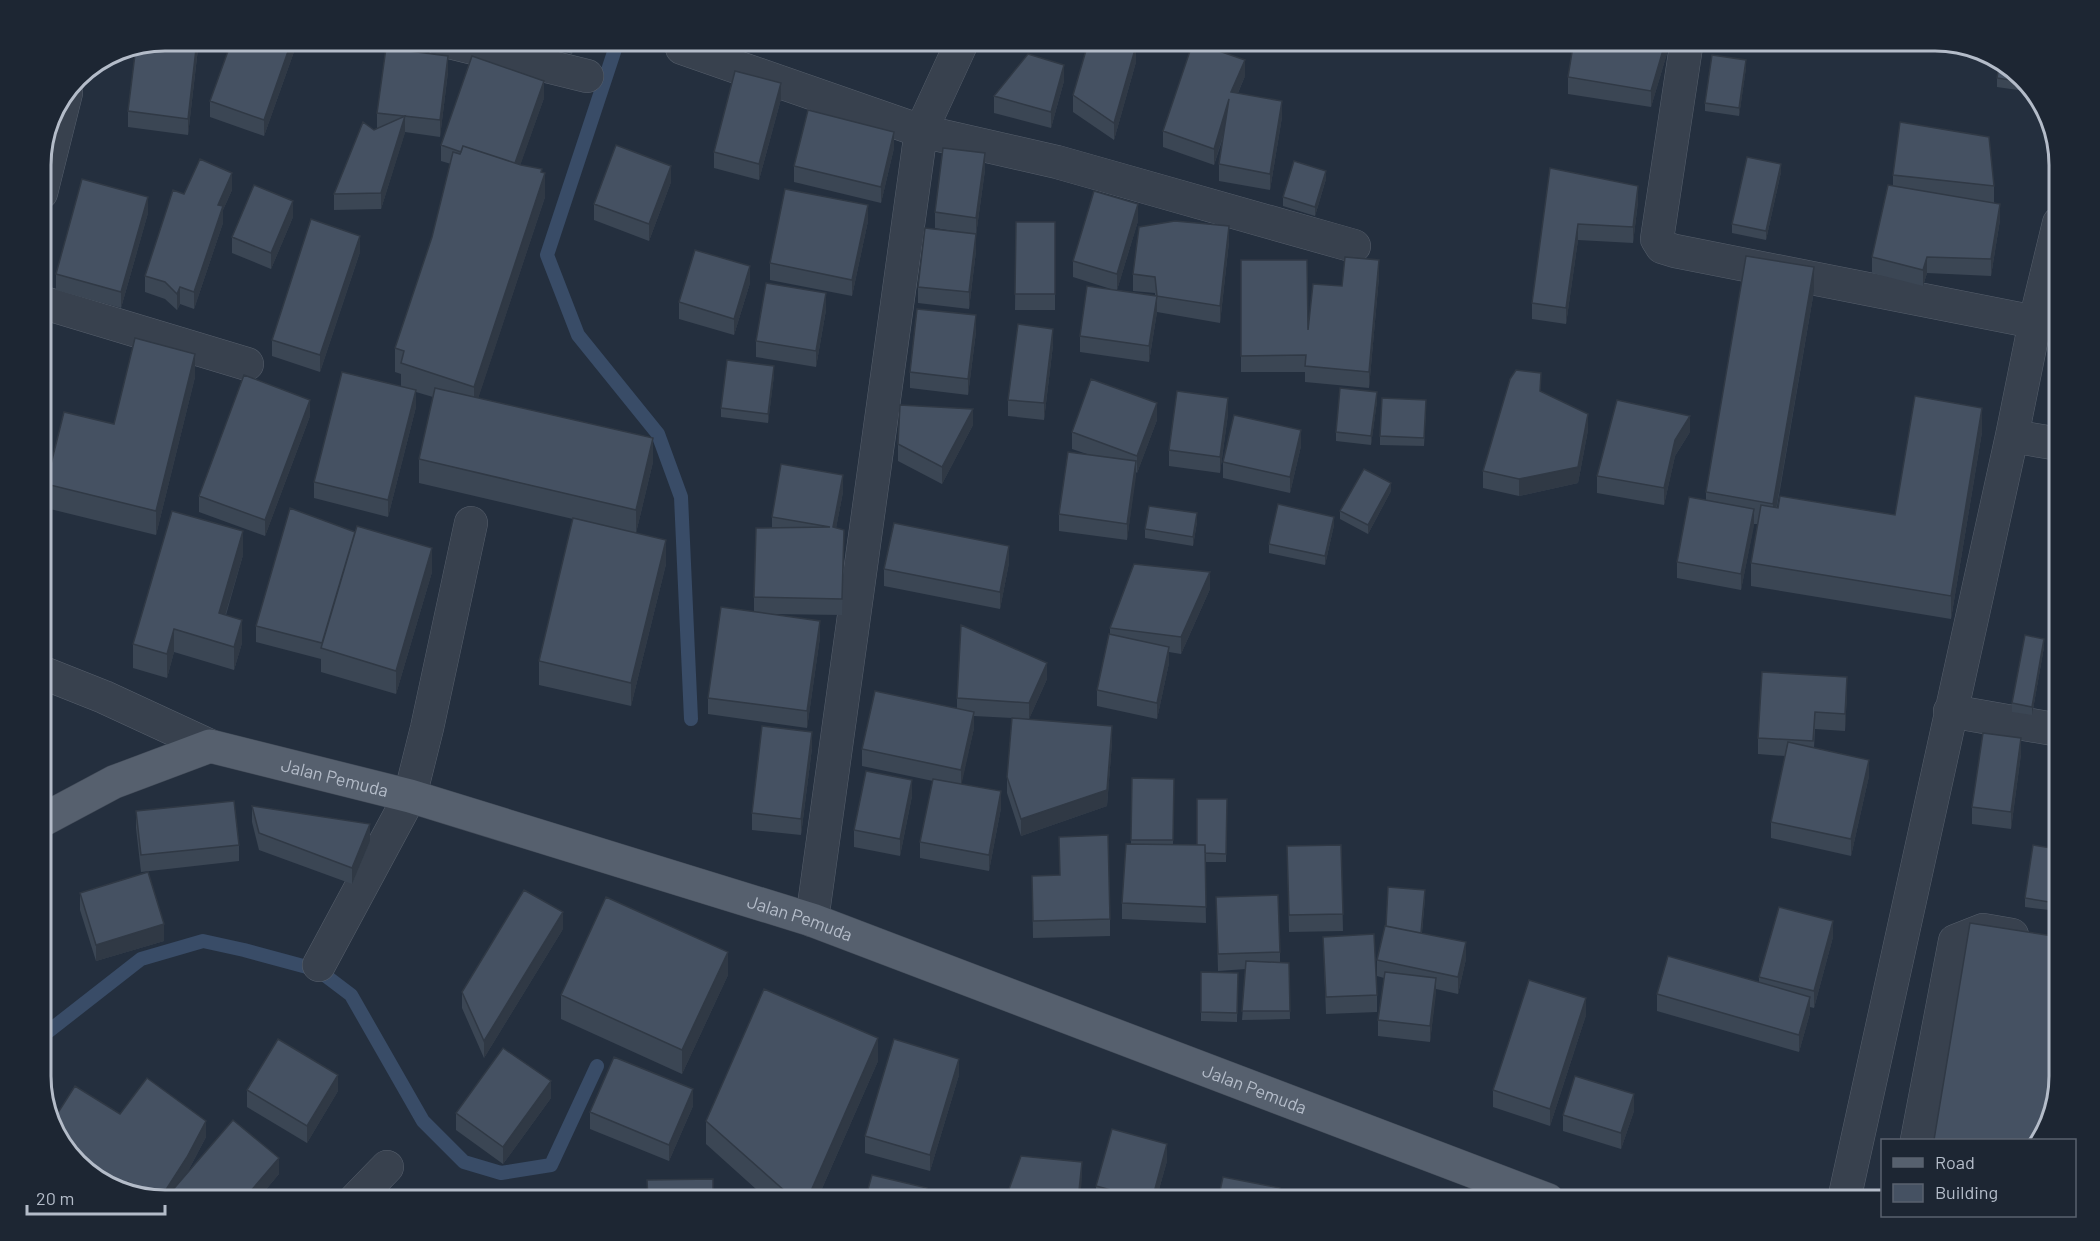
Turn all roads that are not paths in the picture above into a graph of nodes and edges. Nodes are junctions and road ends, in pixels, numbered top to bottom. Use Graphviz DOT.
graph roads {
  1 [pos="485,51"];
  2 [pos="691,51"];
  3 [pos="958,51"];
  4 [pos="1685,51"];
  5 [pos="586,76"];
  6 [pos="57,130"];
  7 [pos="921,131"];
  8 [pos="53,145"];
  9 [pos="1354,246"];
  10 [pos="2049,266"];
  11 [pos="51,305"];
  12 [pos="2035,322"];
  13 [pos="247,364"];
  14 [pos="2013,436"];
  15 [pos="2049,442"];
  16 [pos="471,523"];
  17 [pos="51,676"];
  18 [pos="1950,711"];
  19 [pos="2049,728"];
  20 [pos="210,746"];
  21 [pos="410,796"];
  22 [pos="51,816"];
  23 [pos="812,920"];
  24 [pos="2037,939"];
  25 [pos="319,965"];
  26 [pos="1917,1139"];
  27 [pos="387,1167"];
  28 [pos="365,1190"];
  29 [pos="1522,1190"];
  30 [pos="1846,1190"];
  1 -- 5 [label="street"];
  2 -- 7 [label="street"];
  3 -- 7 [label="street"];
  4 -- 12 [label="street"];
  6 -- 8 [label="street"];
  7 -- 9 [label="street"];
  7 -- 23 [label="street"];
  10 -- 12 [label="street"];
  11 -- 13 [label="street"];
  12 -- 14 [label="street"];
  14 -- 15 [label="street"];
  14 -- 18 [label="street"];
  16 -- 21 [label="street"];
  17 -- 20 [label="street"];
  18 -- 19 [label="street"];
  18 -- 30 [label="street"];
  20 -- 21 [label="main road, Jalan Pemuda"];
  20 -- 22 [label="main road"];
  21 -- 23 [label="main road, Jalan Pemuda"];
  21 -- 25 [label="street"];
  23 -- 29 [label="main road, Jalan Pemuda"];
  24 -- 26 [label="street"];
  27 -- 28 [label="street"];
}
